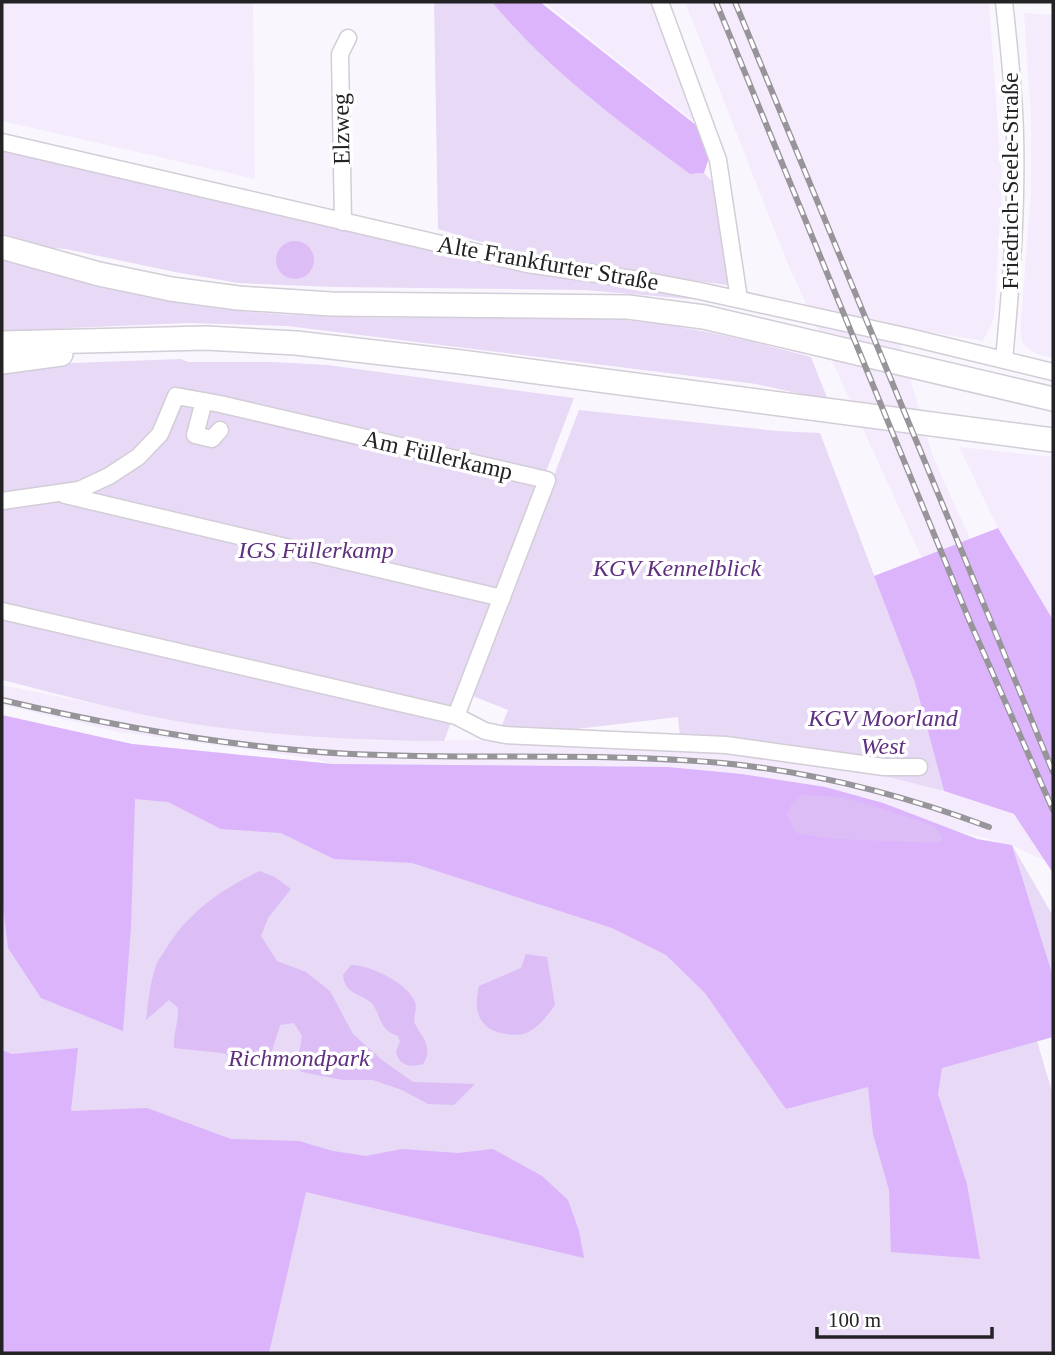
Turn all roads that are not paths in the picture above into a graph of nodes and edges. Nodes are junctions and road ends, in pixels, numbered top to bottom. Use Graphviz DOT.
graph roads {
  1 [pos="660,2"];
  2 [pos="1004,2"];
  3 [pos="348,37"];
  4 [pos="2,142"];
  5 [pos="342,222"];
  6 [pos="2,247"];
  7 [pos="739,299"];
  8 [pos="267,341"];
  9 [pos="2,343"];
  10 [pos="1004,360"];
  11 [pos="2,362"];
  12 [pos="1053,372"];
  13 [pos="1053,399"];
  14 [pos="204,401"];
  15 [pos="220,430"];
  16 [pos="1053,440"];
  17 [pos="63,494"];
  18 [pos="2,501"];
  19 [pos="502,598"];
  20 [pos="2,611"];
  21 [pos="456,716"];
  22 [pos="919,766"];
  1 -- 7 [label="street"];
  2 -- 10 [label="street, Friedrich-Seele-Straße"];
  3 -- 5 [label="street, Elzweg"];
  4 -- 5 [label="street, Alte Frankfurter Straße"];
  5 -- 7 [label="street, Alte Frankfurter Straße"];
  6 -- 13 [label="highway"];
  7 -- 10 [label="street, Alte Frankfurter Straße"];
  8 -- 9 [label="highway"];
  8 -- 11 [label="highway"];
  8 -- 16 [label="highway"];
  10 -- 12 [label="street, Alte Frankfurter Straße"];
  14 -- 15 [label="street"];
  14 -- 17 [label="street, Am Füllerkamp"];
  14 -- 19 [label="street, Am Füllerkamp"];
  17 -- 18 [label="street, Am Füllerkamp"];
  17 -- 19 [label="street, Am Füllerkamp"];
  19 -- 21 [label="street, Am Füllerkamp"];
  20 -- 21 [label="street"];
  21 -- 22 [label="street"];
}
